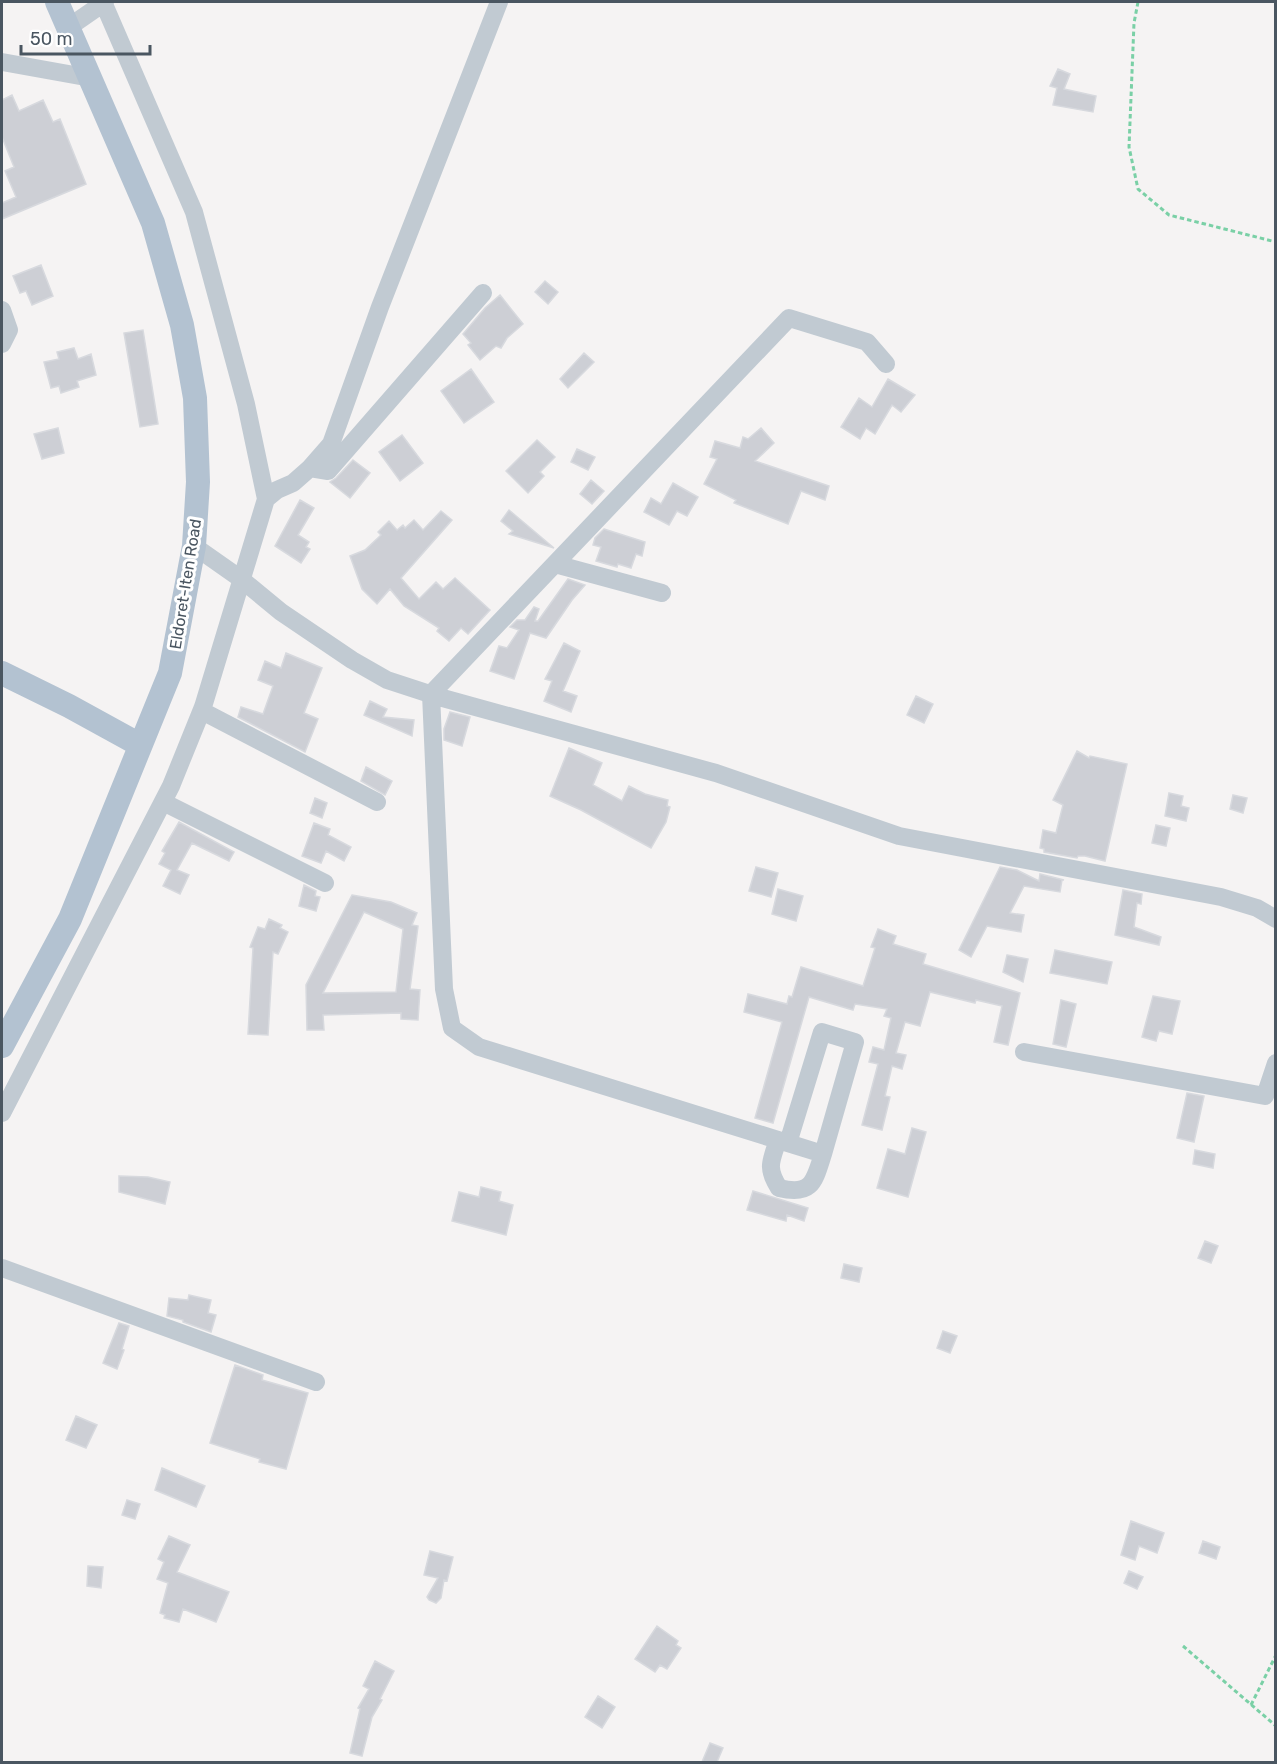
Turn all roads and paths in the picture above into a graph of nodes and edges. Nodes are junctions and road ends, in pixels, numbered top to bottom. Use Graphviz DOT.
graph roads {
  1 [pos="57,2"];
  2 [pos="104,2"];
  3 [pos="499,2"];
  4 [pos="1137,2"];
  5 [pos="69,27"];
  6 [pos="2,62"];
  7 [pos="91,78"];
  8 [pos="1275,242"];
  9 [pos="483,293"];
  10 [pos="2,310"];
  11 [pos="5,337"];
  12 [pos="886,364"];
  13 [pos="310,468"];
  14 [pos="266,499"];
  15 [pos="194,546"];
  16 [pos="555,564"];
  17 [pos="241,579"];
  18 [pos="662,593"];
  19 [pos="2,673"];
  20 [pos="430,694"];
  21 [pos="202,711"];
  22 [pos="140,745"];
  23 [pos="163,802"];
  24 [pos="377,802"];
  25 [pos="325,884"];
  26 [pos="1275,919"];
  27 [pos="2,1046"];
  28 [pos="1024,1052"];
  29 [pos="1275,1063"];
  30 [pos="2,1113"];
  31 [pos="783,1142"];
  32 [pos="823,1154"];
  33 [pos="2,1268"];
  34 [pos="316,1382"];
  35 [pos="1183,1646"];
  36 [pos="1275,1655"];
  37 [pos="1251,1705"];
  38 [pos="1275,1726"];
  1 -- 5 [label="main road, Eldoret-Iten Road"];
  2 -- 5 [label="street"];
  2 -- 14 [label="street"];
  3 -- 13 [label="street"];
  4 -- 8 [label="path"];
  5 -- 7 [label="main road, Eldoret-Iten Road"];
  6 -- 7 [label="street"];
  7 -- 15 [label="main road, Eldoret-Iten Road"];
  9 -- 13 [label="street"];
  10 -- 11 [label="street"];
  12 -- 16 [label="street"];
  13 -- 14 [label="street"];
  14 -- 17 [label="street"];
  15 -- 17 [label="street"];
  15 -- 22 [label="main road, Eldoret-Iten Road"];
  16 -- 18 [label="street"];
  16 -- 20 [label="street"];
  17 -- 20 [label="street"];
  17 -- 21 [label="street"];
  19 -- 22 [label="main road"];
  20 -- 26 [label="street"];
  20 -- 31 [label="street"];
  21 -- 23 [label="street"];
  21 -- 24 [label="street"];
  22 -- 27 [label="main road, Eldoret-Iten Road"];
  23 -- 25 [label="street"];
  23 -- 30 [label="street"];
  28 -- 29 [label="street"];
  31 -- 32 [label="street"];
  31 -- 32 [label="street"];
  31 -- 32 [label="street"];
  33 -- 34 [label="street"];
  35 -- 37 [label="path"];
  36 -- 37 [label="path"];
  37 -- 38 [label="path"];
}
